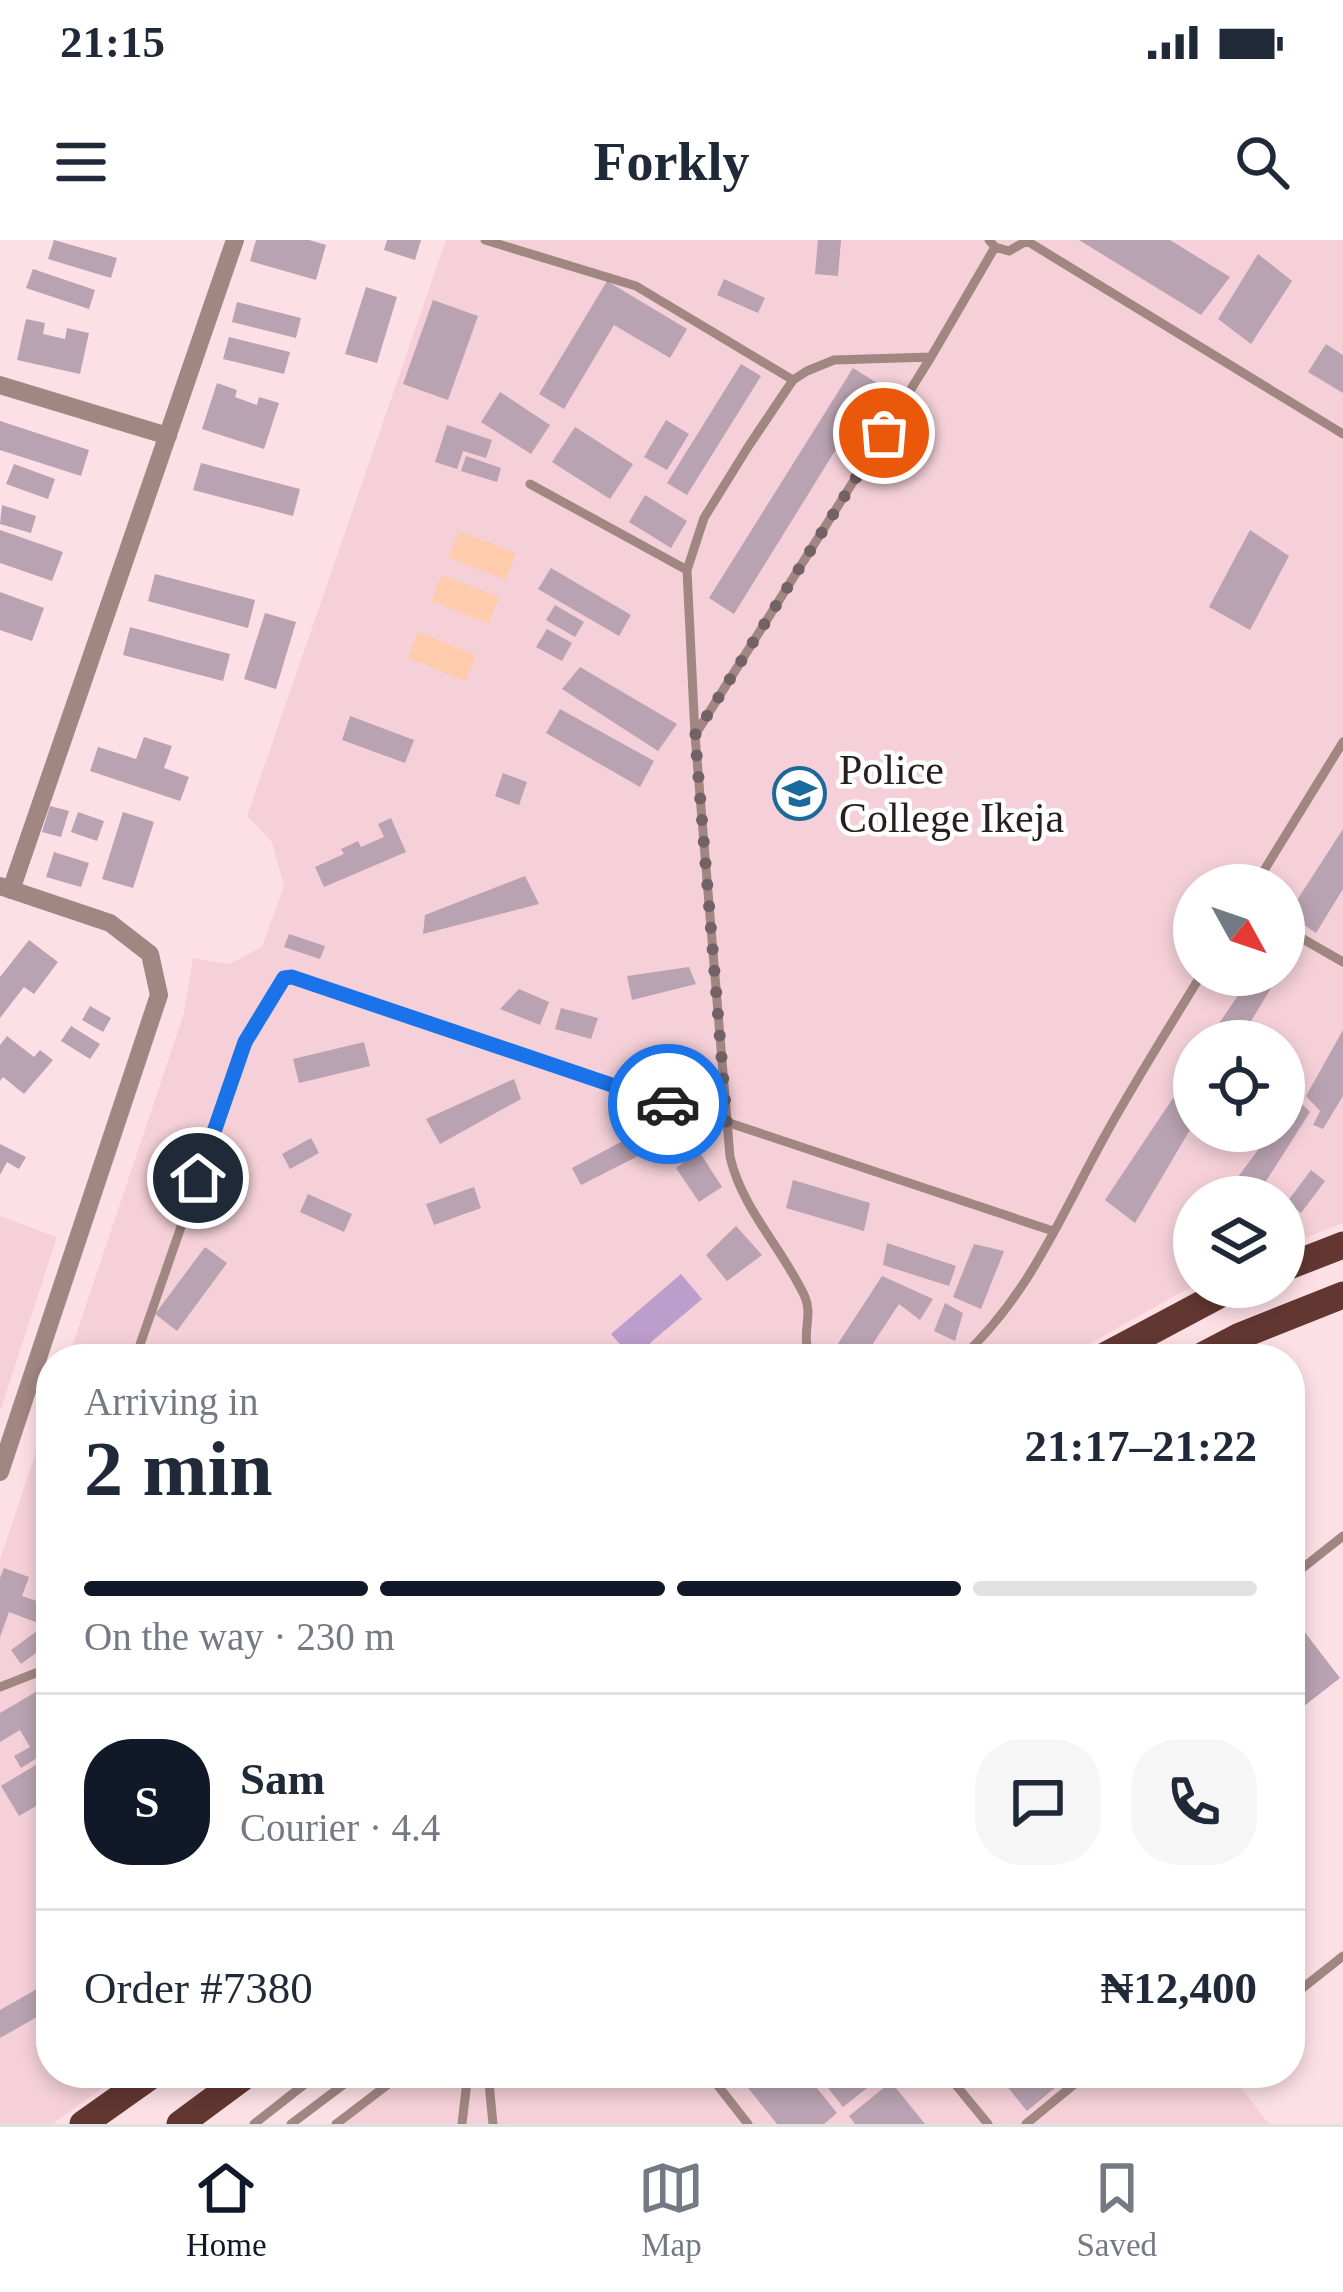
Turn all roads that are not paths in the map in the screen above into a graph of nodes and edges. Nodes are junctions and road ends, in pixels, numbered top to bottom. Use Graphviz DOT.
graph roads {
  1 [pos="235,240"];
  2 [pos="485,240"];
  3 [pos="1028,241"];
  4 [pos="992,244"];
  5 [pos="931,357"];
  6 [pos="793,380"];
  7 [pos="0,385"];
  8 [pos="1343,434"];
  9 [pos="168,436"];
  10 [pos="530,484"];
  11 [pos="687,570"];
  12 [pos="695,735"];
  13 [pos="1343,742"];
  14 [pos="1268,864"];
  15 [pos="6,888"];
  16 [pos="1305,940"];
  17 [pos="1343,962"];
  18 [pos="1188,996"];
  19 [pos="727,1124"];
  20 [pos="1053,1231"];
  21 [pos="1343,1245"];
  22 [pos="1305,1260"];
  23 [pos="1343,1294"];
  24 [pos="1195,1308"];
  25 [pos="43,1344"];
  26 [pos="140,1344"];
  27 [pos="806,1344"];
  28 [pos="976,1344"];
  29 [pos="1127,1344"];
  30 [pos="1225,1344"];
  31 [pos="36,1364"];
  32 [pos="0,1472"];
  33 [pos="1343,1536"];
  34 [pos="1305,1566"];
  35 [pos="36,1673"];
  36 [pos="0,1687"];
  37 [pos="1343,1956"];
  38 [pos="1305,1986"];
  39 [pos="134,2088"];
  40 [pos="229,2088"];
  41 [pos="300,2088"];
  42 [pos="339,2088"];
  43 [pos="383,2088"];
  44 [pos="466,2088"];
  45 [pos="489,2088"];
  46 [pos="720,2088"];
  47 [pos="958,2088"];
  48 [pos="1070,2088"];
  49 [pos="83,2124"];
  50 [pos="180,2124"];
  51 [pos="254,2124"];
  52 [pos="291,2124"];
  53 [pos="336,2124"];
  54 [pos="462,2124"];
  55 [pos="493,2124"];
  56 [pos="748,2124"];
  57 [pos="988,2124"];
  58 [pos="1027,2124"];
  1 -- 9 [label="street"];
  2 -- 6 [label="lane"];
  3 -- 4 [label="lane"];
  3 -- 8 [label="lane"];
  4 -- 5 [label="lane"];
  5 -- 6 [label="lane"];
  5 -- 12 [label="lane"];
  6 -- 11 [label="lane"];
  7 -- 9 [label="street"];
  9 -- 15 [label="street"];
  10 -- 11 [label="lane"];
  11 -- 12 [label="lane"];
  12 -- 19 [label="lane"];
  13 -- 14 [label="lane"];
  15 -- 25 [label="street"];
  16 -- 17 [label="lane"];
  18 -- 20 [label="lane"];
  19 -- 20 [label="lane"];
  19 -- 26 [label="lane"];
  19 -- 27 [label="lane"];
  20 -- 28 [label="lane"];
  21 -- 22 [label="main road"];
  23 -- 30 [label="main road"];
  24 -- 29 [label="main road"];
  31 -- 32 [label="street"];
  33 -- 34 [label="lane"];
  35 -- 36 [label="lane"];
  37 -- 38 [label="lane"];
  39 -- 49 [label="main road"];
  40 -- 50 [label="main road"];
  41 -- 51 [label="lane"];
  42 -- 52 [label="lane"];
  43 -- 53 [label="lane"];
  44 -- 54 [label="lane"];
  45 -- 55 [label="lane"];
  46 -- 56 [label="lane"];
  47 -- 57 [label="lane"];
  48 -- 58 [label="lane"];
}
